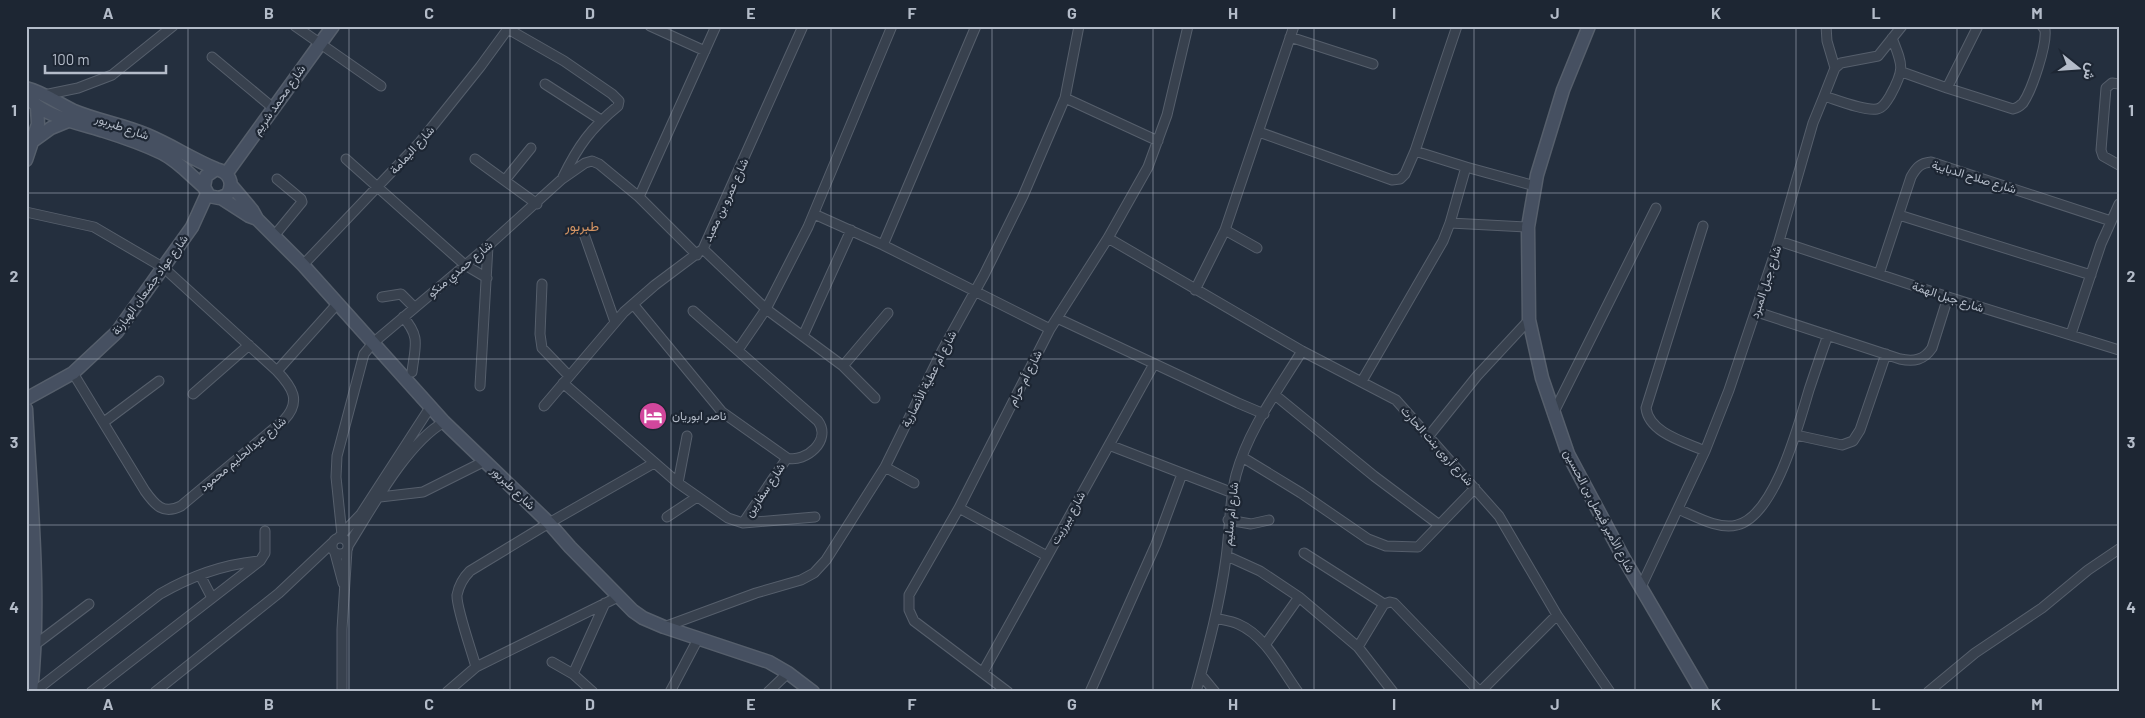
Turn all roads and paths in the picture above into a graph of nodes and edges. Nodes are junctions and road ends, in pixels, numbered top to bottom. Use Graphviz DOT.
graph roads {
  1 [pos="173,26"];
  2 [pos="295,26"];
  3 [pos="333,26"];
  4 [pos="650,26"];
  5 [pos="716,26"];
  6 [pos="803,26"];
  7 [pos="892,26"];
  8 [pos="976,26"];
  9 [pos="1079,26"];
  10 [pos="1188,26"];
  11 [pos="1294,26"];
  12 [pos="1457,26"];
  13 [pos="1589,26"];
  14 [pos="1826,26"];
  15 [pos="1902,26"];
  16 [pos="1978,26"];
  17 [pos="2043,27"];
  18 [pos="509,28"];
  19 [pos="1290,37"];
  20 [pos="1892,38"];
  21 [pos="320,44"];
  22 [pos="705,51"];
  23 [pos="212,57"];
  24 [pos="1373,64"];
  25 [pos="1836,68"];
  26 [pos="1902,72"];
  27 [pos="545,84"];
  28 [pos="2119,84"];
  29 [pos="381,86"];
  30 [pos="1948,88"];
  31 [pos="32,96"];
  32 [pos="1824,96"];
  33 [pos="1065,98"];
  34 [pos="272,107"];
  35 [pos="68,120"];
  36 [pos="601,120"];
  37 [pos="1259,132"];
  38 [pos="33,141"];
  39 [pos="1158,141"];
  40 [pos="531,148"];
  41 [pos="1415,151"];
  42 [pos="346,159"];
  43 [pos="475,159"];
  44 [pos="26,160"];
  45 [pos="1466,166"];
  46 [pos="2119,166"];
  47 [pos="224,176"];
  48 [pos="277,179"];
  49 [pos="562,179"];
  50 [pos="505,180"];
  51 [pos="1535,186"];
  52 [pos="378,187"];
  53 [pos="212,194"];
  54 [pos="639,197"];
  55 [pos="536,204"];
  56 [pos="2119,204"];
  57 [pos="1656,208"];
  58 [pos="26,212"];
  59 [pos="814,214"];
  60 [pos="1899,215"];
  61 [pos="257,219"];
  62 [pos="2112,221"];
  63 [pos="1450,224"];
  64 [pos="1703,226"];
  65 [pos="1528,228"];
  66 [pos="850,230"];
  67 [pos="1225,230"];
  68 [pos="583,231"];
  69 [pos="274,236"];
  70 [pos="1108,238"];
  71 [pos="1779,241"];
  72 [pos="883,245"];
  73 [pos="488,246"];
  74 [pos="1257,248"];
  75 [pos="700,252"];
  76 [pos="303,265"];
  77 [pos="465,265"];
  78 [pos="164,268"];
  79 [pos="1879,274"];
  80 [pos="2091,275"];
  81 [pos="487,278"];
  82 [pos="542,284"];
  83 [pos="975,290"];
  84 [pos="1196,290"];
  85 [pos="1948,297"];
  86 [pos="382,298"];
  87 [pos="338,303"];
  88 [pos="633,304"];
  89 [pos="414,308"];
  90 [pos="766,309"];
  91 [pos="693,311"];
  92 [pos="1757,312"];
  93 [pos="888,313"];
  94 [pos="402,317"];
  95 [pos="1057,318"];
  96 [pos="1529,320"];
  97 [pos="615,322"];
  98 [pos="1050,329"];
  99 [pos="2071,334"];
  100 [pos="803,336"];
  101 [pos="1828,336"];
  102 [pos="373,343"];
  103 [pos="249,345"];
  104 [pos="738,350"];
  105 [pos="2119,350"];
  106 [pos="1302,351"];
  107 [pos="1886,354"];
  108 [pos="1154,364"];
  109 [pos="843,366"];
  110 [pos="277,371"];
  111 [pos="412,372"];
  112 [pos="73,373"];
  113 [pos="566,379"];
  114 [pos="159,381"];
  115 [pos="1362,381"];
  116 [pos="480,386"];
  117 [pos="193,394"];
  118 [pos="29,395"];
  119 [pos="1275,395"];
  120 [pos="875,398"];
  121 [pos="431,406"];
  122 [pos="544,406"];
  123 [pos="26,409"];
  124 [pos="1264,414"];
  125 [pos="1553,414"];
  126 [pos="104,422"];
  127 [pos="444,422"];
  128 [pos="1796,435"];
  129 [pos="687,436"];
  130 [pos="1428,437"];
  131 [pos="1109,446"];
  132 [pos="1705,451"];
  133 [pos="1242,456"];
  134 [pos="787,458"];
  135 [pos="485,461"];
  136 [pos="654,463"];
  137 [pos="885,467"];
  138 [pos="1182,474"];
  139 [pos="678,483"];
  140 [pos="914,483"];
  141 [pos="1475,488"];
  142 [pos="1233,492"];
  143 [pos="380,497"];
  144 [pos="696,497"];
  145 [pos="29,500"];
  146 [pos="959,508"];
  147 [pos="1678,509"];
  148 [pos="668,517"];
  149 [pos="815,517"];
  150 [pos="1228,520"];
  151 [pos="1269,520"];
  152 [pos="549,523"];
  153 [pos="743,523"];
  154 [pos="1438,524"];
  155 [pos="265,531"];
  156 [pos="336,544"];
  157 [pos="348,548"];
  158 [pos="2119,549"];
  159 [pos="1304,553"];
  160 [pos="1046,556"];
  161 [pos="1227,556"];
  162 [pos="260,561"];
  163 [pos="200,576"];
  164 [pos="1640,586"];
  165 [pos="344,588"];
  166 [pos="1299,596"];
  167 [pos="618,597"];
  168 [pos="212,598"];
  169 [pos="605,603"];
  170 [pos="89,604"];
  171 [pos="1384,604"];
  172 [pos="1557,615"];
  173 [pos="1215,618"];
  174 [pos="664,626"];
  175 [pos="698,640"];
  176 [pos="36,644"];
  177 [pos="1265,645"];
  178 [pos="1358,647"];
  179 [pos="552,662"];
  180 [pos="476,667"];
  181 [pos="788,672"];
  182 [pos="983,672"];
  183 [pos="573,674"];
  184 [pos="1201,675"];
  185 [pos="33,692"];
  186 [pos="90,692"];
  187 [pos="155,692"];
  188 [pos="342,692"];
  189 [pos="447,692"];
  190 [pos="593,692"];
  191 [pos="670,692"];
  192 [pos="768,692"];
  193 [pos="814,692"];
  194 [pos="1008,692"];
  195 [pos="1090,692"];
  196 [pos="1196,692"];
  197 [pos="1215,692"];
  198 [pos="1298,692"];
  199 [pos="1393,692"];
  200 [pos="1480,692"];
  201 [pos="1610,692"];
  202 [pos="1702,692"];
  203 [pos="1928,692"];
  1 -- 31 [label="street"];
  2 -- 21 [label="street"];
  3 -- 21 [label="street, شارع محمد شريم"];
  4 -- 22 [label="street"];
  5 -- 22 [label="street"];
  6 -- 75 [label="street, شارع عمرو بن معبد"];
  7 -- 59 [label="street"];
  8 -- 72 [label="street"];
  9 -- 33 [label="street, شارع أم عطية الأنصارية"];
  10 -- 39 [label="street, شارع أم حرام"];
  11 -- 19 [label="street"];
  12 -- 41 [label="street"];
  13 -- 51 [label="street, شارع الأمير فيصل بن الحسين"];
  14 -- 25 [label="street"];
  15 -- 20 [label="street"];
  16 -- 30 [label="street"];
  17 -- 30 [label="street"];
  18 -- 36 [label="street"];
  18 -- 52 [label="street, شارع اليمامة"];
  19 -- 24 [label="street"];
  19 -- 37 [label="street"];
  20 -- 25 [label="street"];
  20 -- 26 [label="street"];
  21 -- 29 [label="street"];
  21 -- 34 [label="street, شارع محمد شريم"];
  22 -- 54 [label="street"];
  23 -- 34 [label="street"];
  25 -- 32 [label="street, شارع جبل المبرد"];
  26 -- 30 [label="street"];
  26 -- 32 [label="street"];
  27 -- 36 [label="street"];
  28 -- 46 [label="street"];
  31 -- 35 [label="street, شارع طبربور"];
  31 -- 38 [label="street"];
  31 -- 47 [label="street, شارع طبربور"];
  32 -- 71 [label="street, شارع جبل المبرد"];
  33 -- 39 [label="street"];
  33 -- 83 [label="street, شارع أم عطية الأنصارية"];
  34 -- 47 [label="street, شارع محمد شريم"];
  35 -- 38 [label="street"];
  35 -- 53 [label="street, شارع طبربور"];
  36 -- 49 [label="street"];
  37 -- 41 [label="street"];
  37 -- 67 [label="street"];
  38 -- 44 [label="street"];
  39 -- 70 [label="street, شارع أم حرام"];
  40 -- 50 [label="street"];
  41 -- 45 [label="street"];
  42 -- 52 [label="street"];
  43 -- 50 [label="street"];
  45 -- 51 [label="street"];
  45 -- 63 [label="street"];
  47 -- 53 [label="street"];
  47 -- 53 [label="street"];
  47 -- 61 [label="street, شارع طبربور"];
  48 -- 69 [label="street"];
  49 -- 54 [label="street, شارع حمدي منكو"];
  49 -- 55 [label="street, شارع حمدي منكو"];
  50 -- 55 [label="street"];
  51 -- 65 [label="street, شارع الأمير فيصل بن الحسين"];
  52 -- 76 [label="street, شارع اليمامة"];
  52 -- 77 [label="street"];
  53 -- 61 [label="street, شارع طبربور"];
  53 -- 78 [label="street, شارع عواد جضعان الهبارنة"];
  54 -- 75 [label="street, شارع حمدي منكو"];
  55 -- 73 [label="street, شارع حمدي منكو"];
  56 -- 62 [label="street"];
  57 -- 125 [label="street"];
  58 -- 78 [label="street, شارع عبدالحليم محمود"];
  59 -- 66 [label="street"];
  59 -- 90 [label="street"];
  60 -- 62 [label="street, شارع صلاح الدبايبة"];
  60 -- 79 [label="street, شارع صلاح الدبايبة"];
  60 -- 80 [label="street"];
  61 -- 69 [label="street, شارع طبربور"];
  62 -- 80 [label="street"];
  63 -- 65 [label="street"];
  63 -- 115 [label="street"];
  64 -- 132 [label="street"];
  65 -- 96 [label="street, شارع الأمير فيصل بن الحسين"];
  66 -- 72 [label="street"];
  66 -- 100 [label="street"];
  67 -- 74 [label="street"];
  67 -- 84 [label="street"];
  68 -- 97 [label="street"];
  69 -- 76 [label="street, شارع طبربور"];
  70 -- 84 [label="street, شارع أروى بنت الحارث"];
  70 -- 95 [label="street, شارع أم حرام"];
  71 -- 79 [label="street, شارع جبل الهمّة"];
  71 -- 92 [label="street, شارع جبل المبرد"];
  72 -- 83 [label="street"];
  73 -- 77 [label="street, شارع حمدي منكو"];
  73 -- 81 [label="street"];
  75 -- 88 [label="street, شارع عمرو بن معبد"];
  75 -- 90 [label="street, شارع حمدي منكو"];
  76 -- 87 [label="street, شارع طبربور"];
  77 -- 81 [label="street"];
  77 -- 89 [label="street, شارع حمدي منكو"];
  78 -- 103 [label="street, شارع عبدالحليم محمود"];
  78 -- 112 [label="street, شارع عواد جضعان الهبارنة"];
  79 -- 85 [label="street, شارع جبل الهمّة"];
  80 -- 99 [label="street"];
  81 -- 116 [label="street"];
  82 -- 113 [label="street, شارع سفارين"];
  83 -- 98 [label="street"];
  83 -- 137 [label="street, شارع أم عطية الأنصارية"];
  84 -- 106 [label="street, شارع أروى بنت الحارث"];
  85 -- 99 [label="street, شارع جبل الهمّة"];
  85 -- 107 [label="street"];
  86 -- 89 [label="street"];
  87 -- 102 [label="street, شارع طبربور"];
  87 -- 110 [label="street"];
  88 -- 97 [label="street, شارع عمرو بن معبد"];
  88 -- 134 [label="street"];
  89 -- 94 [label="street, شارع حمدي منكو"];
  90 -- 100 [label="street, شارع حمدي منكو"];
  90 -- 104 [label="street"];
  91 -- 104 [label="street, شارع سفارين"];
  92 -- 101 [label="street"];
  92 -- 132 [label="street, شارع جبل المبرد"];
  93 -- 109 [label="street"];
  94 -- 102 [label="street, شارع حمدي منكو"];
  94 -- 111 [label="street"];
  95 -- 98 [label="street, شارع أم حرام"];
  95 -- 108 [label="street"];
  96 -- 125 [label="street, شارع الأمير فيصل بن الحسين"];
  96 -- 130 [label="street"];
  97 -- 113 [label="street, شارع عمرو بن معبد"];
  98 -- 146 [label="street, شارع أم حرام"];
  99 -- 105 [label="street, شارع جبل الهمّة"];
  100 -- 109 [label="street, شارع حمدي منكو"];
  101 -- 107 [label="street"];
  101 -- 128 [label="street"];
  102 -- 121 [label="street, شارع طبربور"];
  102 -- 156 [label="street, شارع حمدي منكو"];
  103 -- 110 [label="street, شارع عبدالحليم محمود"];
  103 -- 117 [label="street"];
  104 -- 134 [label="street, شارع سفارين"];
  106 -- 115 [label="street, شارع أروى بنت الحارث"];
  106 -- 119 [label="street, شارع أم سليم"];
  107 -- 128 [label="street"];
  108 -- 124 [label="street"];
  108 -- 131 [label="street, شارع بيرزيت"];
  109 -- 120 [label="street, شارع حمدي منكو"];
  110 -- 126 [label="street, شارع عبدالحليم محمود"];
  112 -- 118 [label="street, شارع عواد جضعان الهبارنة"];
  112 -- 126 [label="street, شارع عبدالحليم محمود"];
  113 -- 122 [label="street, شارع عمرو بن معبد"];
  113 -- 136 [label="street, شارع سفارين"];
  114 -- 126 [label="street"];
  115 -- 130 [label="street, شارع أروى بنت الحارث"];
  119 -- 124 [label="street, شارع أم سليم"];
  119 -- 154 [label="street"];
  121 -- 127 [label="street, شارع طبربور"];
  121 -- 156 [label="street"];
  123 -- 145 [label="street"];
  124 -- 133 [label="street, شارع أم سليم"];
  125 -- 164 [label="street, شارع الأمير فيصل بن الحسين"];
  127 -- 135 [label="street, شارع طبربور"];
  127 -- 143 [label="street"];
  128 -- 147 [label="street"];
  129 -- 139 [label="street"];
  130 -- 141 [label="street, شارع أروى بنت الحارث"];
  131 -- 138 [label="street"];
  131 -- 160 [label="street, شارع بيرزيت"];
  132 -- 147 [label="street, شارع جبل المبرد"];
  133 -- 142 [label="street, شارع أم سليم"];
  133 -- 154 [label="street"];
  134 -- 153 [label="street, شارع سفارين"];
  135 -- 143 [label="street"];
  135 -- 152 [label="street, شارع طبربور"];
  136 -- 139 [label="street, شارع سفارين"];
  136 -- 152 [label="street"];
  137 -- 140 [label="street"];
  137 -- 174 [label="street, شارع أم عطية الأنصارية"];
  138 -- 142 [label="street"];
  138 -- 195 [label="street"];
  139 -- 144 [label="street, شارع سفارين"];
  141 -- 154 [label="street"];
  141 -- 172 [label="street, شارع أروى بنت الحارث"];
  142 -- 150 [label="street, شارع أم سليم"];
  143 -- 157 [label="street"];
  144 -- 148 [label="street"];
  144 -- 153 [label="street, شارع سفارين"];
  145 -- 176 [label="street"];
  146 -- 160 [label="street"];
  146 -- 182 [label="street, شارع أم حرام"];
  147 -- 164 [label="street, شارع جبل المبرد"];
  149 -- 153 [label="street"];
  150 -- 151 [label="street"];
  150 -- 161 [label="street, شارع أم سليم"];
  152 -- 167 [label="street, شارع طبربور"];
  152 -- 180 [label="street"];
  155 -- 162 [label="street"];
  156 -- 157 [label="street"];
  156 -- 157 [label="street"];
  156 -- 165 [label="street, شارع حمدي منكو"];
  156 -- 187 [label="street"];
  157 -- 165 [label="street"];
  158 -- 203 [label="street"];
  159 -- 171 [label="street"];
  160 -- 182 [label="street, شارع بيرزيت"];
  161 -- 166 [label="street"];
  161 -- 173 [label="street, شارع أم سليم"];
  162 -- 163 [label="street"];
  162 -- 168 [label="street"];
  163 -- 168 [label="street"];
  163 -- 185 [label="street"];
  164 -- 202 [label="street, شارع الأمير فيصل بن الحسين"];
  165 -- 188 [label="street"];
  166 -- 177 [label="street"];
  166 -- 178 [label="street"];
  167 -- 169 [label="street"];
  167 -- 174 [label="street, شارع طبربور"];
  168 -- 186 [label="street"];
  169 -- 180 [label="street"];
  169 -- 183 [label="street"];
  170 -- 176 [label="street"];
  171 -- 178 [label="street"];
  171 -- 200 [label="street"];
  172 -- 200 [label="street"];
  172 -- 201 [label="street, شارع أروى بنت الحارث"];
  173 -- 177 [label="street"];
  173 -- 184 [label="street, شارع أم سليم"];
  174 -- 175 [label="street, شارع طبربور"];
  175 -- 181 [label="street, شارع طبربور"];
  175 -- 191 [label="street"];
  176 -- 185 [label="street"];
  177 -- 198 [label="street"];
  178 -- 199 [label="street"];
  179 -- 183 [label="street"];
  180 -- 189 [label="street"];
  181 -- 192 [label="street"];
  181 -- 193 [label="street, شارع طبربور"];
  182 -- 194 [label="street, شارع أم حرام"];
  183 -- 190 [label="street"];
  184 -- 196 [label="street, شارع أم سليم"];
  184 -- 197 [label="street"];
}
